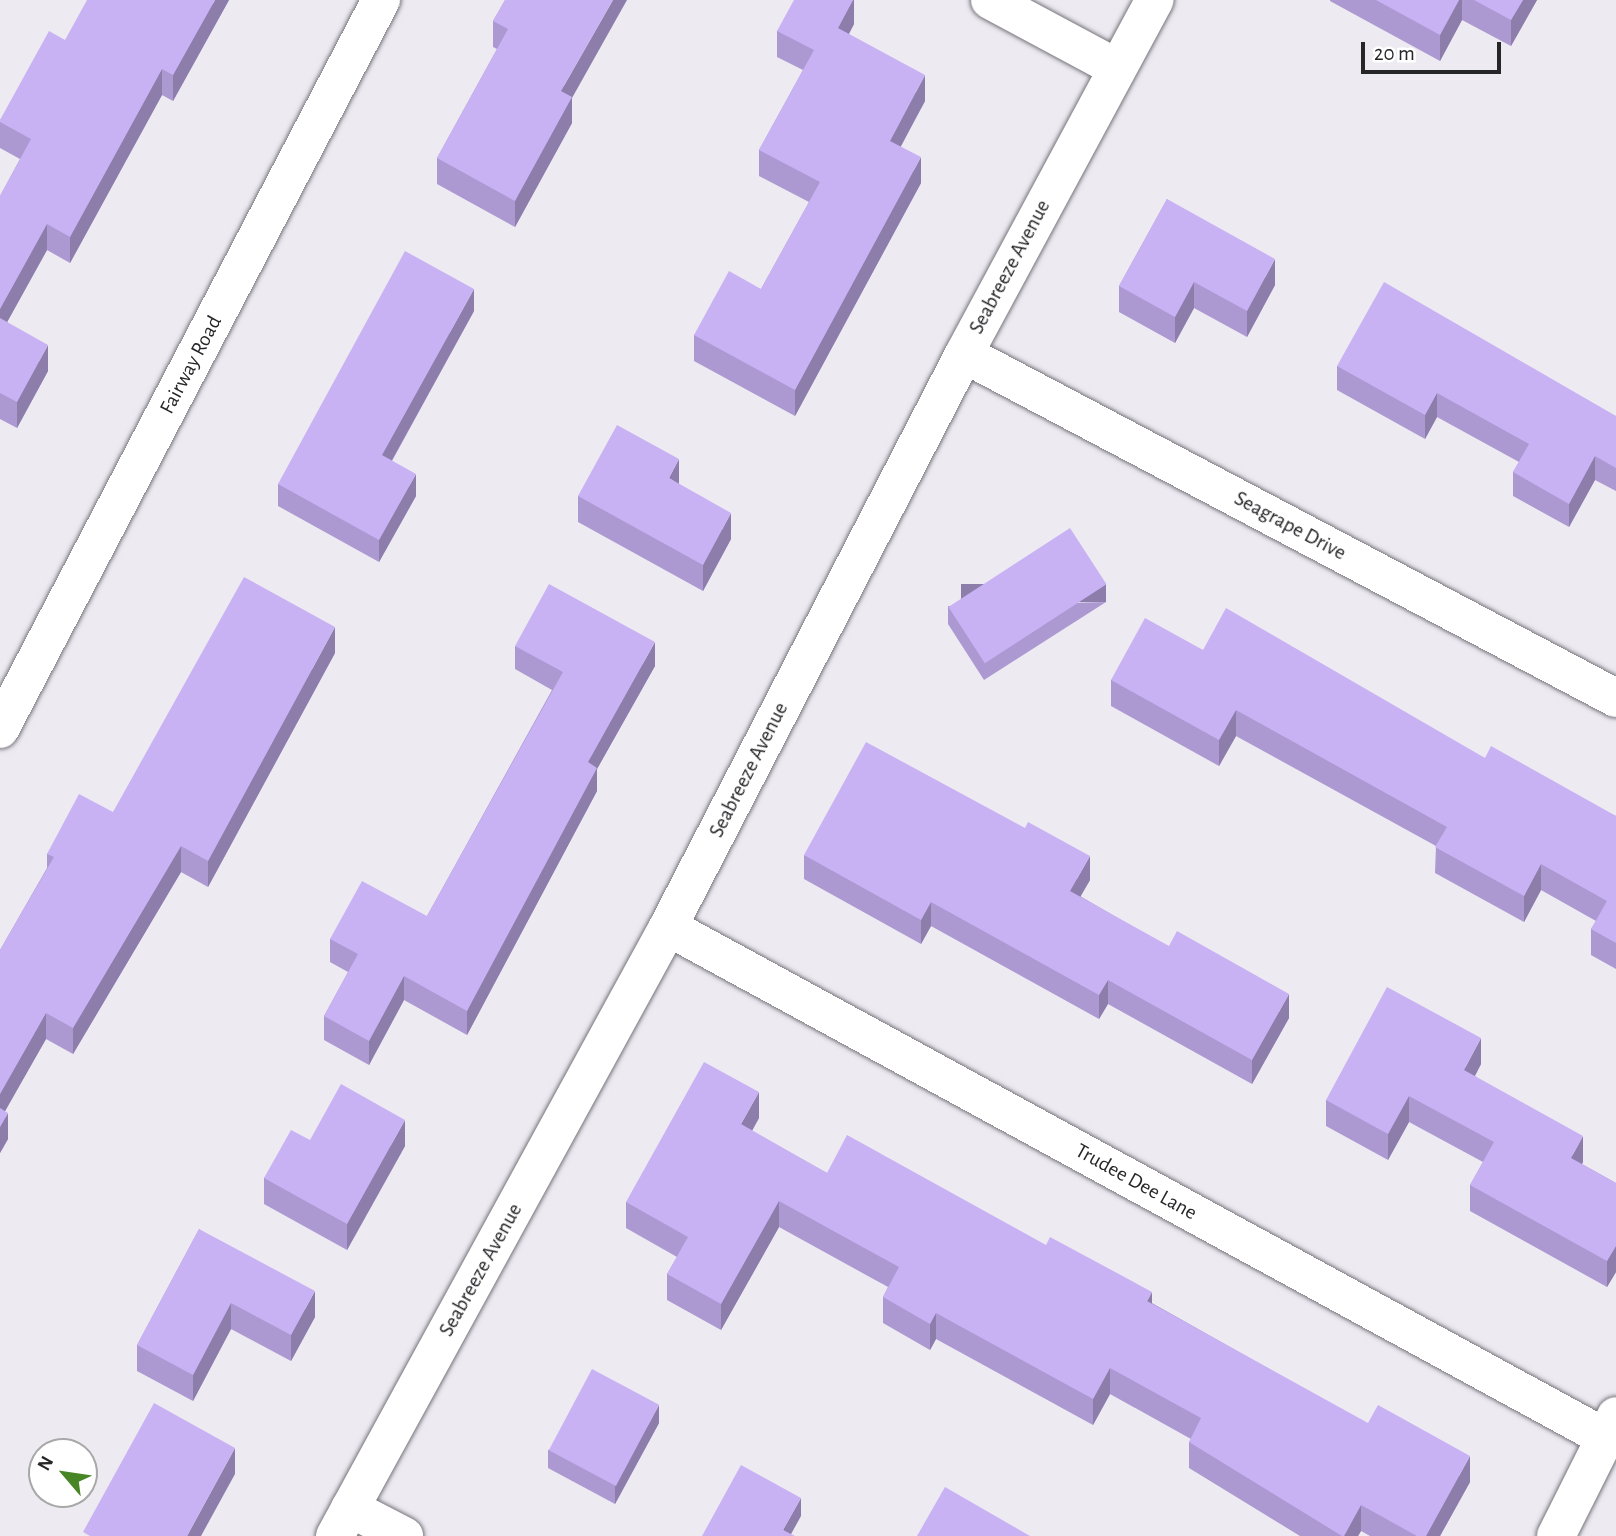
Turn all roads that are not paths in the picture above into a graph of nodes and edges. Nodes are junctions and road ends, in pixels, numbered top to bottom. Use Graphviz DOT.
graph roads {
  1 [pos="381,0"];
  2 [pos="990,0"];
  3 [pos="1155,0"];
  4 [pos="1117,68"];
  5 [pos="964,354"];
  6 [pos="1616,698"];
  7 [pos="0,729"];
  8 [pos="668,927"];
  9 [pos="1610,1427"];
  10 [pos="343,1522"];
  11 [pos="404,1536"];
  12 [pos="1556,1536"];
  1 -- 7 [label="street, Fairway Road"];
  2 -- 4 [label="street"];
  3 -- 4 [label="street, Seabreeze Avenue"];
  4 -- 5 [label="street, Seabreeze Avenue"];
  5 -- 6 [label="street, Seagrape Drive"];
  5 -- 8 [label="street, Seabreeze Avenue"];
  8 -- 9 [label="street, Trudee Dee Lane"];
  8 -- 10 [label="street, Seabreeze Avenue"];
  9 -- 12 [label="street"];
  10 -- 11 [label="street"];
}
